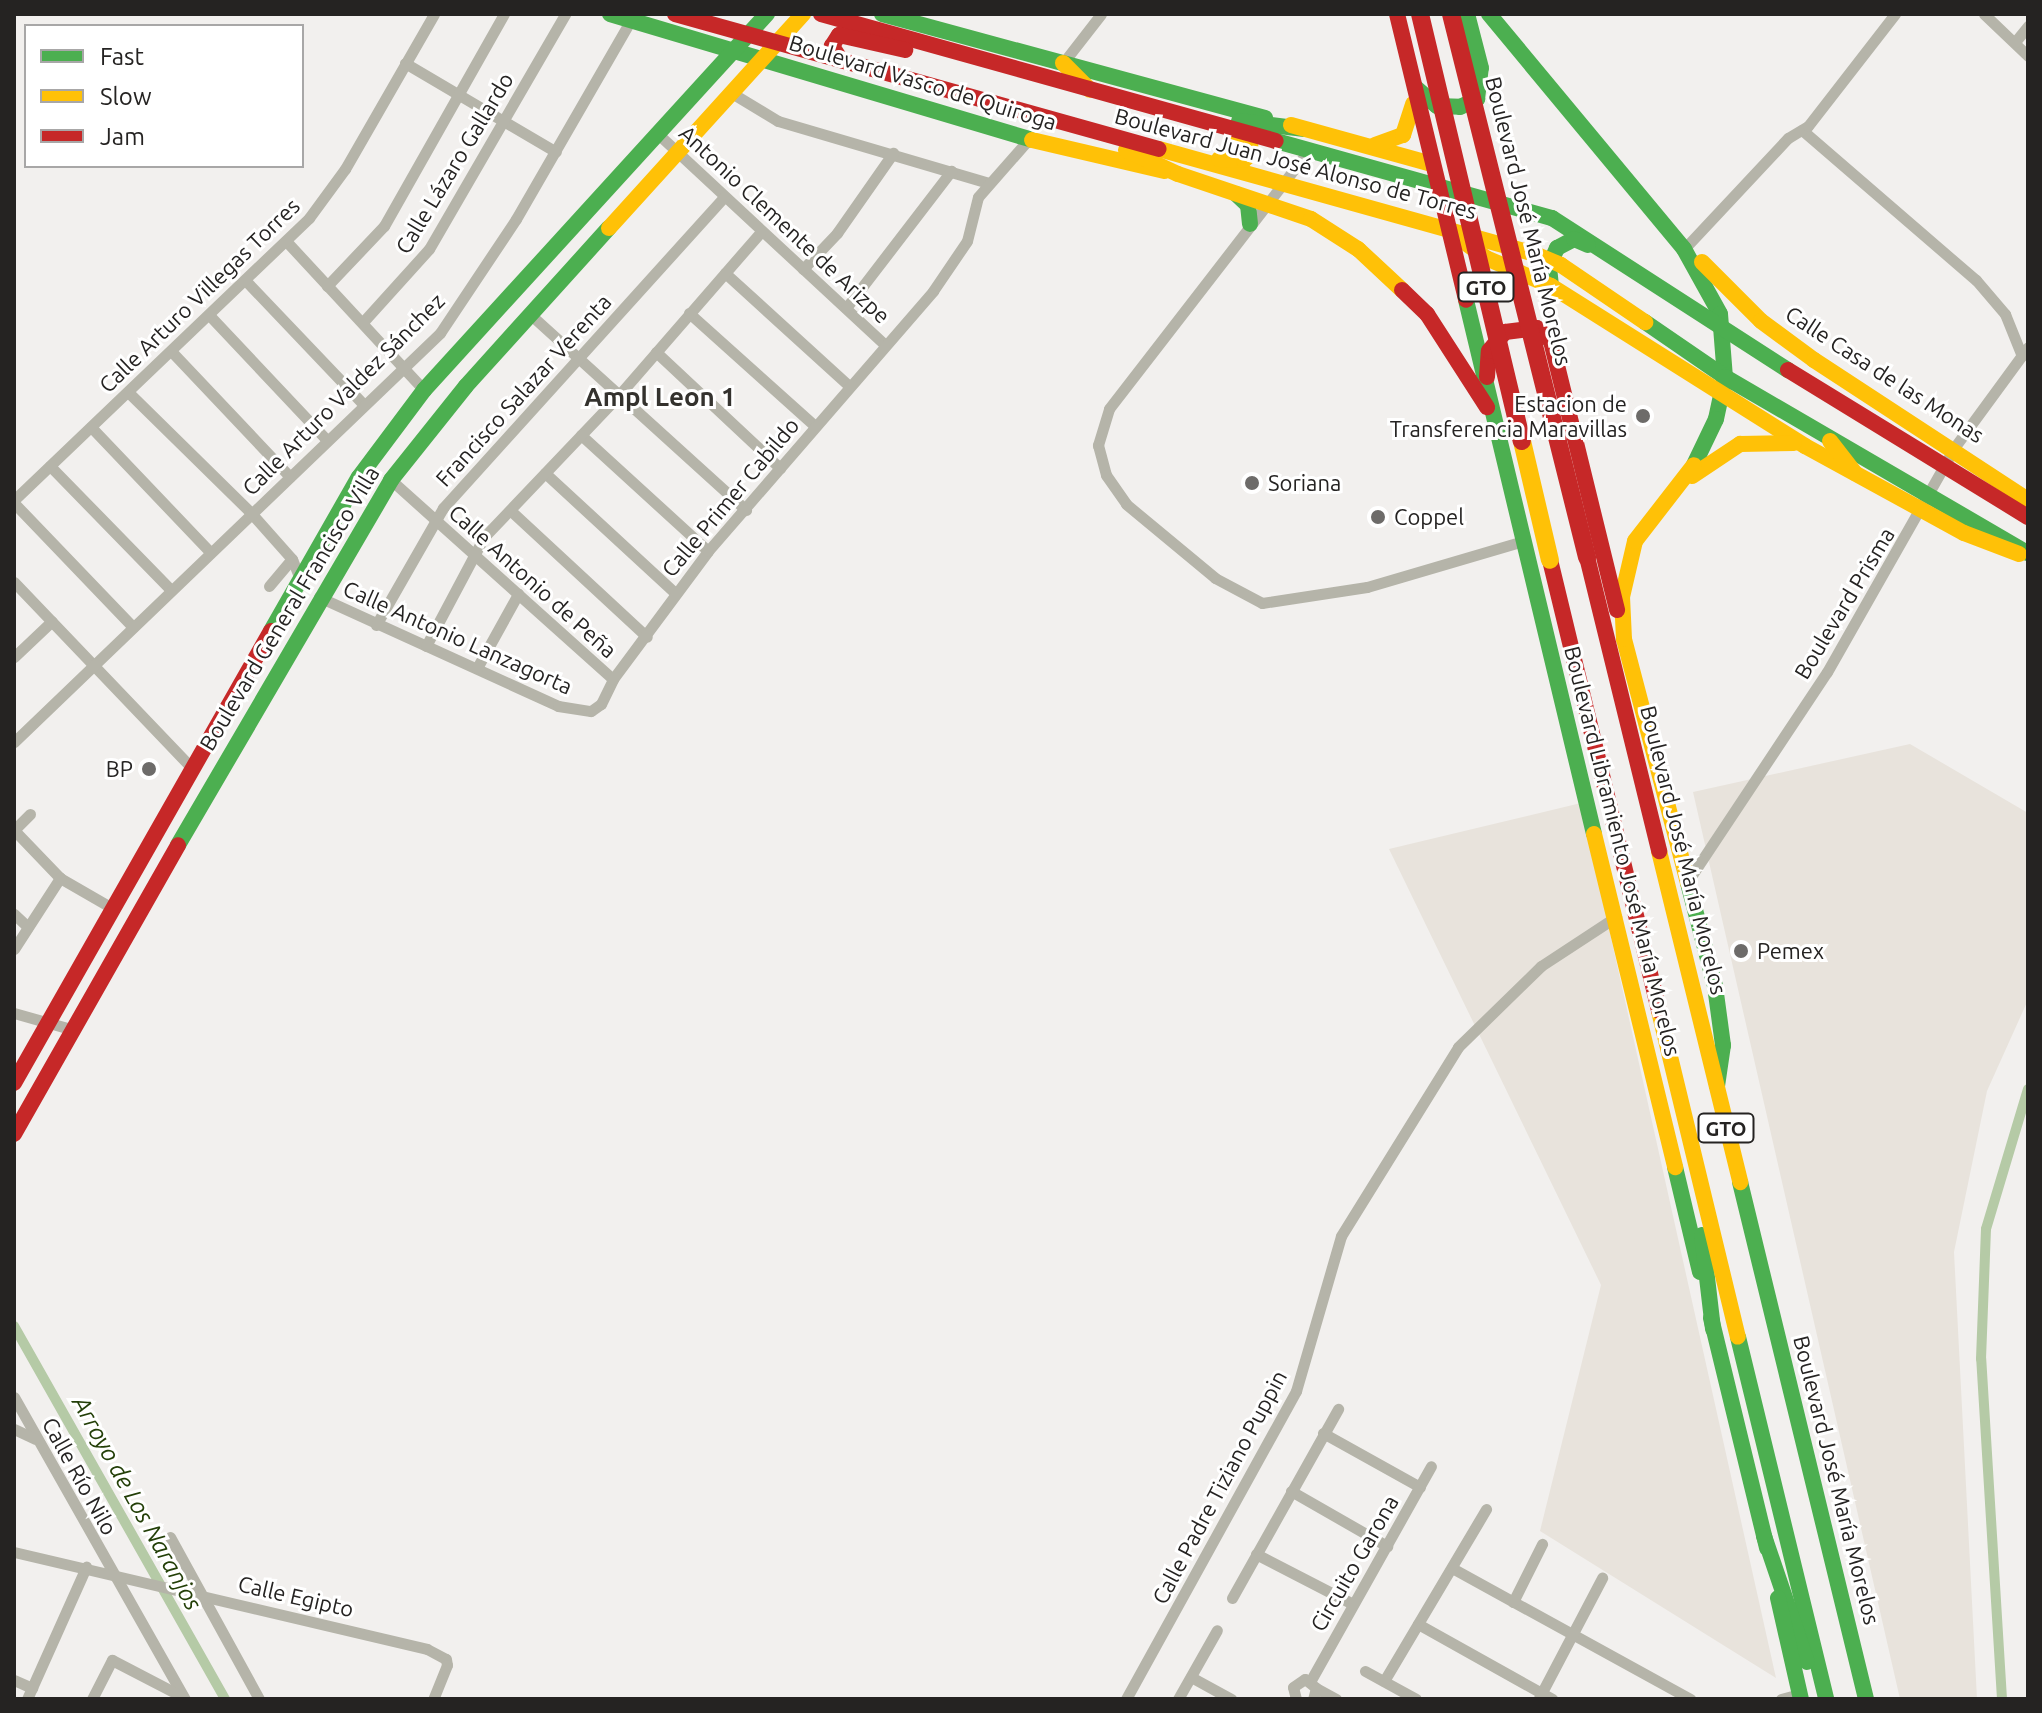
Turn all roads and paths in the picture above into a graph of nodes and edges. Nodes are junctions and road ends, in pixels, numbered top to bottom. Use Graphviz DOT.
graph roads {
  1 [pos="434,14"];
  2 [pos="504,14"];
  3 [pos="565,14"];
  4 [pos="610,14"];
  5 [pos="675,14"];
  6 [pos="767,14"];
  7 [pos="803,14"];
  8 [pos="821,14"];
  9 [pos="882,14"];
  10 [pos="1397,14"];
  11 [pos="1420,14"];
  12 [pos="1451,14"];
  13 [pos="1467,14"];
  14 [pos="1489,14"];
  15 [pos="1895,14"];
  16 [pos="1984,14"];
  17 [pos="1099,15"];
  18 [pos="631,20"];
  19 [pos="2028,26"];
  20 [pos="707,42"];
  21 [pos="742,42"];
  22 [pos="774,42"];
  23 [pos="2015,42"];
  24 [pos="971,56"];
  25 [pos="2028,56"];
  26 [pos="760,57"];
  27 [pos="841,60"];
  28 [pos="405,63"];
  29 [pos="1063,63"];
  30 [pos="713,75"];
  31 [pos="1412,82"];
  32 [pos="730,92"];
  33 [pos="1092,92"];
  34 [pos="459,96"];
  35 [pos="1184,115"];
  36 [pos="504,122"];
  37 [pos="1226,127"];
  38 [pos="1303,129"];
  39 [pos="1802,130"];
  40 [pos="658,134"];
  41 [pos="1100,135"];
  42 [pos="1029,139"];
  43 [pos="1130,142"];
  44 [pos="1359,144"];
  45 [pos="1309,150"];
  46 [pos="556,152"];
  47 [pos="893,153"];
  48 [pos="676,154"];
  49 [pos="1432,164"];
  50 [pos="951,171"];
  51 [pos="1178,174"];
  52 [pos="989,183"];
  53 [pos="1282,185"];
  54 [pos="1438,185"];
  55 [pos="1230,190"];
  56 [pos="723,198"];
  57 [pos="1268,202"];
  58 [pos="1250,224"];
  59 [pos="607,230"];
  60 [pos="1448,230"];
  61 [pos="760,233"];
  62 [pos="286,241"];
  63 [pos="1684,249"];
  64 [pos="1550,260"];
  65 [pos="803,269"];
  66 [pos="725,273"];
  67 [pos="246,281"];
  68 [pos="327,286"];
  69 [pos="1551,286"];
  70 [pos="1666,292"];
  71 [pos="846,308"];
  72 [pos="689,313"];
  73 [pos="210,316"];
  74 [pos="532,316"];
  75 [pos="363,322"];
  76 [pos="1722,329"];
  77 [pos="884,344"];
  78 [pos="171,351"];
  79 [pos="656,352"];
  80 [pos="2022,356"];
  81 [pos="578,358"];
  82 [pos="405,366"];
  83 [pos="2028,374"];
  84 [pos="1725,377"];
  85 [pos="848,385"];
  86 [pos="424,390"];
  87 [pos="128,392"];
  88 [pos="619,395"];
  89 [pos="1722,396"];
  90 [pos="364,405"];
  91 [pos="1487,407"];
  92 [pos="815,426"];
  93 [pos="91,427"];
  94 [pos="1823,432"];
  95 [pos="581,435"];
  96 [pos="327,440"];
  97 [pos="1805,446"];
  98 [pos="1954,448"];
  99 [pos="50,466"];
  100 [pos="1944,467"];
  101 [pos="780,468"];
  102 [pos="545,473"];
  103 [pos="1855,473"];
  104 [pos="290,477"];
  105 [pos="1687,479"];
  106 [pos="391,480"];
  107 [pos="2028,500"];
  108 [pos="14,501"];
  109 [pos="1927,502"];
  110 [pos="746,510"];
  111 [pos="511,511"];
  112 [pos="251,513"];
  113 [pos="2028,517"];
  114 [pos="435,520"];
  115 [pos="1523,541"];
  116 [pos="708,551"];
  117 [pos="210,552"];
  118 [pos="474,553"];
  119 [pos="2028,555"];
  120 [pos="295,567"];
  121 [pos="14,583"];
  122 [pos="269,586"];
  123 [pos="171,590"];
  124 [pos="675,593"];
  125 [pos="518,594"];
  126 [pos="319,597"];
  127 [pos="52,621"];
  128 [pos="376,625"];
  129 [pos="133,627"];
  130 [pos="647,637"];
  131 [pos="1624,639"];
  132 [pos="426,646"];
  133 [pos="14,657"];
  134 [pos="95,666"];
  135 [pos="477,668"];
  136 [pos="613,679"];
  137 [pos="14,742"];
  138 [pos="192,768"];
  139 [pos="30,814"];
  140 [pos="14,830"];
  141 [pos="60,878"];
  142 [pos="1690,878"];
  143 [pos="114,909"];
  144 [pos="14,914"];
  145 [pos="1616,917"];
  146 [pos="28,927"];
  147 [pos="94,943"];
  148 [pos="14,949"];
  149 [pos="14,1013"];
  150 [pos="48,1022"];
  151 [pos="74,1030"];
  152 [pos="14,1083"];
  153 [pos="1717,1088"];
  154 [pos="1684,1114"];
  155 [pos="16,1130"];
  156 [pos="1713,1329"];
  157 [pos="14,1397"];
  158 [pos="1338,1409"];
  159 [pos="14,1429"];
  160 [pos="1323,1433"];
  161 [pos="35,1439"];
  162 [pos="1431,1466"];
  163 [pos="1420,1487"];
  164 [pos="1291,1491"];
  165 [pos="1486,1509"];
  166 [pos="170,1537"];
  167 [pos="1542,1544"];
  168 [pos="1387,1546"];
  169 [pos="14,1552"];
  170 [pos="1256,1554"];
  171 [pos="86,1567"];
  172 [pos="1452,1568"];
  173 [pos="113,1573"];
  174 [pos="1602,1578"];
  175 [pos="202,1595"];
  176 [pos="1232,1598"];
  177 [pos="1513,1602"];
  178 [pos="1353,1604"];
  179 [pos="1418,1624"];
  180 [pos="1217,1630"];
  181 [pos="1573,1636"];
  182 [pos="1365,1671"];
  183 [pos="1191,1677"];
  184 [pos="14,1680"];
  185 [pos="1384,1681"];
  186 [pos="1313,1689"];
  187 [pos="29,1694"];
  188 [pos="1544,1697"];
  189 [pos="184,1698"];
  190 [pos="1800,1698"];
  191 [pos="92,1699"];
  192 [pos="259,1699"];
  193 [pos="433,1699"];
  194 [pos="1126,1699"];
  195 [pos="1178,1699"];
  196 [pos="1231,1699"];
  197 [pos="1296,1699"];
  198 [pos="1336,1699"];
  199 [pos="1416,1699"];
  200 [pos="1690,1699"];
  201 [pos="1826,1699"];
  202 [pos="1866,1699"];
  1 -- 28 [label="street, Calle Arturo Villegas Torres"];
  2 -- 34 [label="street"];
  3 -- 36 [label="street, Calle Lázaro Gallardo"];
  4 -- 18 [label="main road, Boulevard Vasco de Quiroga"];
  5 -- 21 [label="main road, Boulevard Juan José Alonso de Torres"];
  6 -- 21 [label="main road, Boulevard General Francisco Villa"];
  7 -- 22 [label="main road, Boulevard General Francisco Villa"];
  8 -- 24 [label="main road, Boulevard Juan José Alonso de Torres"];
  9 -- 29 [label="main road"];
  10 -- 31 [label="main road, Boulevard Libramiento José María Morelos"];
  11 -- 154 [label="main road, GTO, bridge"];
  12 -- 153 [label="main road, Boulevard José María Morelos / GTO, bridge"];
  13 -- 31 [label="main road"];
  14 -- 63 [label="main road"];
  15 -- 39 [label="street"];
  16 -- 23 [label="street"];
  17 -- 29 [label="street"];
  18 -- 20 [label="main road, Boulevard Vasco de Quiroga"];
  18 -- 46 [label="street, Calle Arturo Valdez Sánchez"];
  19 -- 23 [label="street"];
  20 -- 21 [label="main road, Boulevard Vasco de Quiroga"];
  20 -- 30 [label="main road"];
  21 -- 22 [label="main road, Boulevard Juan José Alonso de Torres"];
  21 -- 26 [label="main road, Boulevard Vasco de Quiroga"];
  21 -- 30 [label="main road, Boulevard General Francisco Villa"];
  22 -- 26 [label="main road, Boulevard General Francisco Villa"];
  22 -- 27 [label="main road, Boulevard Juan José Alonso de Torres"];
  23 -- 25 [label="street"];
  24 -- 27 [label="main road"];
  24 -- 33 [label="main road, Boulevard Juan José Alonso de Torres"];
  26 -- 32 [label="main road, Boulevard General Francisco Villa"];
  26 -- 42 [label="main road, Boulevard Vasco de Quiroga"];
  27 -- 41 [label="main road, Boulevard Juan José Alonso de Torres"];
  28 -- 34 [label="street"];
  28 -- 62 [label="street, Calle Arturo Villegas Torres"];
  29 -- 33 [label="main road"];
  29 -- 38 [label="main road"];
  30 -- 40 [label="main road, Boulevard General Francisco Villa"];
  30 -- 48 [label="main road"];
  31 -- 44 [label="main road"];
  31 -- 49 [label="main road, Boulevard Libramiento José María Morelos"];
  32 -- 47 [label="street"];
  32 -- 48 [label="main road, Boulevard General Francisco Villa"];
  33 -- 35 [label="main road, Boulevard Juan José Alonso de Torres"];
  34 -- 36 [label="street"];
  34 -- 68 [label="street"];
  35 -- 37 [label="main road, Boulevard Juan José Alonso de Torres"];
  35 -- 38 [label="main road"];
  36 -- 46 [label="street"];
  36 -- 75 [label="street, Calle Lázaro Gallardo"];
  37 -- 43 [label="main road"];
  37 -- 45 [label="main road, Boulevard Juan José Alonso de Torres"];
  38 -- 44 [label="main road"];
  39 -- 63 [label="street"];
  39 -- 80 [label="street"];
  40 -- 48 [label="street, Antonio Clemente de Arizpe"];
  40 -- 59 [label="main road"];
  40 -- 86 [label="main road, Boulevard General Francisco Villa"];
  41 -- 43 [label="main road, Boulevard Juan José Alonso de Torres"];
  41 -- 51 [label="main road"];
  42 -- 51 [label="main road, Boulevard Vasco de Quiroga"];
  42 -- 52 [label="street, Calle Primer Cabildo"];
  43 -- 53 [label="main road, Boulevard Juan José Alonso de Torres"];
  44 -- 49 [label="main road"];
  45 -- 53 [label="street"];
  45 -- 54 [label="main road, Boulevard Juan José Alonso de Torres"];
  46 -- 82 [label="street, Calle Arturo Valdez Sánchez"];
  47 -- 50 [label="street"];
  47 -- 65 [label="street"];
  48 -- 56 [label="street, Antonio Clemente de Arizpe"];
  48 -- 59 [label="main road, Boulevard General Francisco Villa"];
  49 -- 54 [label="main road, Boulevard Libramiento José María Morelos"];
  50 -- 52 [label="street"];
  50 -- 71 [label="street"];
  51 -- 55 [label="main road"];
  52 -- 77 [label="street, Calle Primer Cabildo"];
  53 -- 57 [label="street"];
  53 -- 60 [label="main road, Boulevard Juan José Alonso de Torres"];
  54 -- 60 [label="main road, Boulevard Libramiento José María Morelos"];
  54 -- 70 [label="main road, Boulevard Juan José Alonso de Torres"];
  55 -- 57 [label="main road"];
  55 -- 58 [label="main road"];
  56 -- 61 [label="street, Antonio Clemente de Arizpe"];
  56 -- 81 [label="street, Francisco Salazar Verenta"];
  57 -- 58 [label="street"];
  57 -- 91 [label="main road"];
  58 -- 115 [label="street"];
  59 -- 74 [label="main road, Boulevard General Francisco Villa"];
  60 -- 64 [label="main road, Boulevard Juan José Alonso de Torres"];
  60 -- 69 [label="main road"];
  60 -- 91 [label="main road, Boulevard Libramiento José María Morelos"];
  61 -- 65 [label="street, Antonio Clemente de Arizpe"];
  61 -- 66 [label="street"];
  62 -- 67 [label="street, Calle Arturo Villegas Torres"];
  62 -- 68 [label="street"];
  63 -- 76 [label="main road"];
  63 -- 98 [label="main road, Calle Casa de las Monas"];
  64 -- 69 [label="main road"];
  64 -- 70 [label="main road"];
  64 -- 84 [label="main road, Boulevard Juan José Alonso de Torres"];
  65 -- 71 [label="street, Antonio Clemente de Arizpe"];
  66 -- 72 [label="street"];
  66 -- 85 [label="street"];
  67 -- 73 [label="street, Calle Arturo Villegas Torres"];
  67 -- 90 [label="street"];
  68 -- 75 [label="street"];
  69 -- 89 [label="main road"];
  70 -- 76 [label="main road, Boulevard Juan José Alonso de Torres"];
  71 -- 77 [label="street, Antonio Clemente de Arizpe"];
  72 -- 79 [label="street"];
  72 -- 92 [label="street"];
  73 -- 78 [label="street, Calle Arturo Villegas Torres"];
  73 -- 96 [label="street"];
  74 -- 81 [label="street"];
  74 -- 106 [label="main road, Boulevard General Francisco Villa"];
  75 -- 82 [label="street"];
  76 -- 84 [label="main road"];
  76 -- 100 [label="main road, Boulevard Juan José Alonso de Torres"];
  77 -- 85 [label="street, Calle Primer Cabildo"];
  78 -- 87 [label="street, Calle Arturo Villegas Torres"];
  78 -- 104 [label="street"];
  79 -- 88 [label="street"];
  79 -- 101 [label="street"];
  80 -- 83 [label="street"];
  80 -- 98 [label="street, Boulevard Prisma"];
  81 -- 88 [label="street"];
  81 -- 114 [label="street, Francisco Salazar Verenta"];
  82 -- 86 [label="street"];
  82 -- 90 [label="street, Calle Arturo Valdez Sánchez"];
  84 -- 89 [label="main road"];
  84 -- 94 [label="main road, Boulevard Juan José Alonso de Torres"];
  85 -- 92 [label="street, Calle Primer Cabildo"];
  86 -- 120 [label="main road, Boulevard General Francisco Villa"];
  87 -- 93 [label="street, Calle Arturo Villegas Torres"];
  87 -- 112 [label="street"];
  88 -- 95 [label="street"];
  88 -- 110 [label="street"];
  89 -- 97 [label="main road"];
  89 -- 105 [label="main road"];
  90 -- 96 [label="street, Calle Arturo Valdez Sánchez"];
  91 -- 115 [label="main road, Boulevard Libramiento José María Morelos"];
  91 -- 131 [label="main road"];
  92 -- 101 [label="street, Calle Primer Cabildo"];
  93 -- 99 [label="street, Calle Arturo Villegas Torres"];
  93 -- 117 [label="street"];
  94 -- 103 [label="main road"];
  94 -- 109 [label="main road, Boulevard Juan José Alonso de Torres"];
  95 -- 102 [label="street"];
  95 -- 116 [label="street"];
  96 -- 104 [label="street, Calle Arturo Valdez Sánchez"];
  97 -- 103 [label="main road"];
  97 -- 105 [label="main road"];
  98 -- 100 [label="street, Boulevard Prisma"];
  98 -- 107 [label="main road, Calle Casa de las Monas"];
  99 -- 108 [label="street, Calle Arturo Villegas Torres"];
  99 -- 123 [label="street"];
  100 -- 109 [label="street, Boulevard Prisma"];
  100 -- 113 [label="main road, Boulevard Juan José Alonso de Torres"];
  101 -- 110 [label="street, Calle Primer Cabildo"];
  102 -- 111 [label="street"];
  102 -- 124 [label="street"];
  103 -- 109 [label="main road"];
  104 -- 112 [label="street, Calle Arturo Valdez Sánchez"];
  105 -- 131 [label="main road"];
  106 -- 114 [label="street, Calle Antonio de Peña"];
  106 -- 126 [label="main road, Boulevard General Francisco Villa"];
  108 -- 129 [label="street"];
  109 -- 119 [label="main road, Boulevard Juan José Alonso de Torres"];
  109 -- 142 [label="street, Boulevard Prisma"];
  110 -- 116 [label="street, Calle Primer Cabildo"];
  111 -- 118 [label="street"];
  111 -- 130 [label="street"];
  112 -- 117 [label="street, Calle Arturo Valdez Sánchez"];
  112 -- 120 [label="street"];
  114 -- 118 [label="street, Calle Antonio de Peña"];
  114 -- 128 [label="street, Francisco Salazar Verenta"];
  115 -- 145 [label="main road, Boulevard Libramiento José María Morelos"];
  116 -- 124 [label="street, Calle Primer Cabildo"];
  117 -- 123 [label="street, Calle Arturo Valdez Sánchez"];
  118 -- 125 [label="street, Calle Antonio de Peña"];
  118 -- 132 [label="street"];
  120 -- 122 [label="street"];
  120 -- 138 [label="main road, Boulevard General Francisco Villa"];
  121 -- 127 [label="street"];
  123 -- 129 [label="street, Calle Arturo Valdez Sánchez"];
  124 -- 130 [label="street, Calle Primer Cabildo"];
  125 -- 135 [label="street"];
  125 -- 136 [label="street, Calle Antonio de Peña"];
  126 -- 128 [label="street, Calle Antonio Lanzagorta"];
  126 -- 151 [label="main road, Boulevard General Francisco Villa"];
  127 -- 133 [label="street"];
  127 -- 134 [label="street"];
  128 -- 132 [label="street, Calle Antonio Lanzagorta"];
  129 -- 134 [label="street, Calle Arturo Valdez Sánchez"];
  130 -- 136 [label="street, Calle Primer Cabildo"];
  131 -- 142 [label="main road"];
  132 -- 135 [label="street, Calle Antonio Lanzagorta"];
  134 -- 137 [label="street, Calle Arturo Valdez Sánchez"];
  134 -- 138 [label="street"];
  135 -- 136 [label="street, Calle Antonio Lanzagorta"];
  138 -- 143 [label="main road, Boulevard General Francisco Villa"];
  139 -- 140 [label="street"];
  140 -- 141 [label="street"];
  141 -- 143 [label="street"];
  141 -- 146 [label="street"];
  142 -- 153 [label="main road"];
  143 -- 147 [label="main road, Boulevard General Francisco Villa"];
  144 -- 146 [label="street"];
  145 -- 156 [label="main road, Boulevard Libramiento José María Morelos"];
  145 -- 194 [label="street, Calle Padre Tiziano Puppin"];
  146 -- 148 [label="street"];
  147 -- 150 [label="main road, Boulevard General Francisco Villa"];
  147 -- 151 [label="main road"];
  149 -- 150 [label="street"];
  150 -- 151 [label="street"];
  150 -- 152 [label="main road, Boulevard General Francisco Villa"];
  150 -- 155 [label="main road"];
  151 -- 155 [label="main road, Boulevard General Francisco Villa"];
  153 -- 202 [label="main road, Boulevard José María Morelos / GTO"];
  154 -- 156 [label="main road"];
  154 -- 201 [label="main road, GTO"];
  156 -- 190 [label="main road, Boulevard Libramiento José María Morelos"];
  157 -- 161 [label="street, Calle Río Nilo"];
  158 -- 160 [label="street"];
  159 -- 161 [label="street"];
  160 -- 163 [label="street"];
  160 -- 164 [label="street"];
  161 -- 173 [label="street, Calle Río Nilo"];
  162 -- 163 [label="street, Circuito Garona"];
  163 -- 168 [label="street, Circuito Garona"];
  164 -- 168 [label="street"];
  164 -- 170 [label="street"];
  165 -- 172 [label="street"];
  166 -- 175 [label="street"];
  167 -- 177 [label="street"];
  168 -- 178 [label="street, Circuito Garona"];
  169 -- 171 [label="street, Calle Egipto"];
  170 -- 176 [label="street"];
  170 -- 178 [label="street"];
  171 -- 173 [label="street, Calle Egipto"];
  171 -- 187 [label="street"];
  172 -- 177 [label="street"];
  172 -- 179 [label="street"];
  173 -- 175 [label="street, Calle Egipto"];
  173 -- 189 [label="street, Calle Río Nilo"];
  174 -- 181 [label="street"];
  175 -- 192 [label="street"];
  175 -- 193 [label="street, Calle Egipto"];
  177 -- 181 [label="street"];
  178 -- 186 [label="street, Circuito Garona"];
  179 -- 185 [label="street"];
  179 -- 188 [label="street"];
  180 -- 183 [label="street"];
  181 -- 188 [label="street"];
  181 -- 200 [label="street"];
  182 -- 185 [label="street"];
  183 -- 195 [label="street"];
  183 -- 196 [label="street"];
  184 -- 187 [label="street"];
  185 -- 199 [label="street"];
  186 -- 197 [label="street, Circuito Garona"];
  186 -- 198 [label="street"];
  189 -- 191 [label="street"];
}
